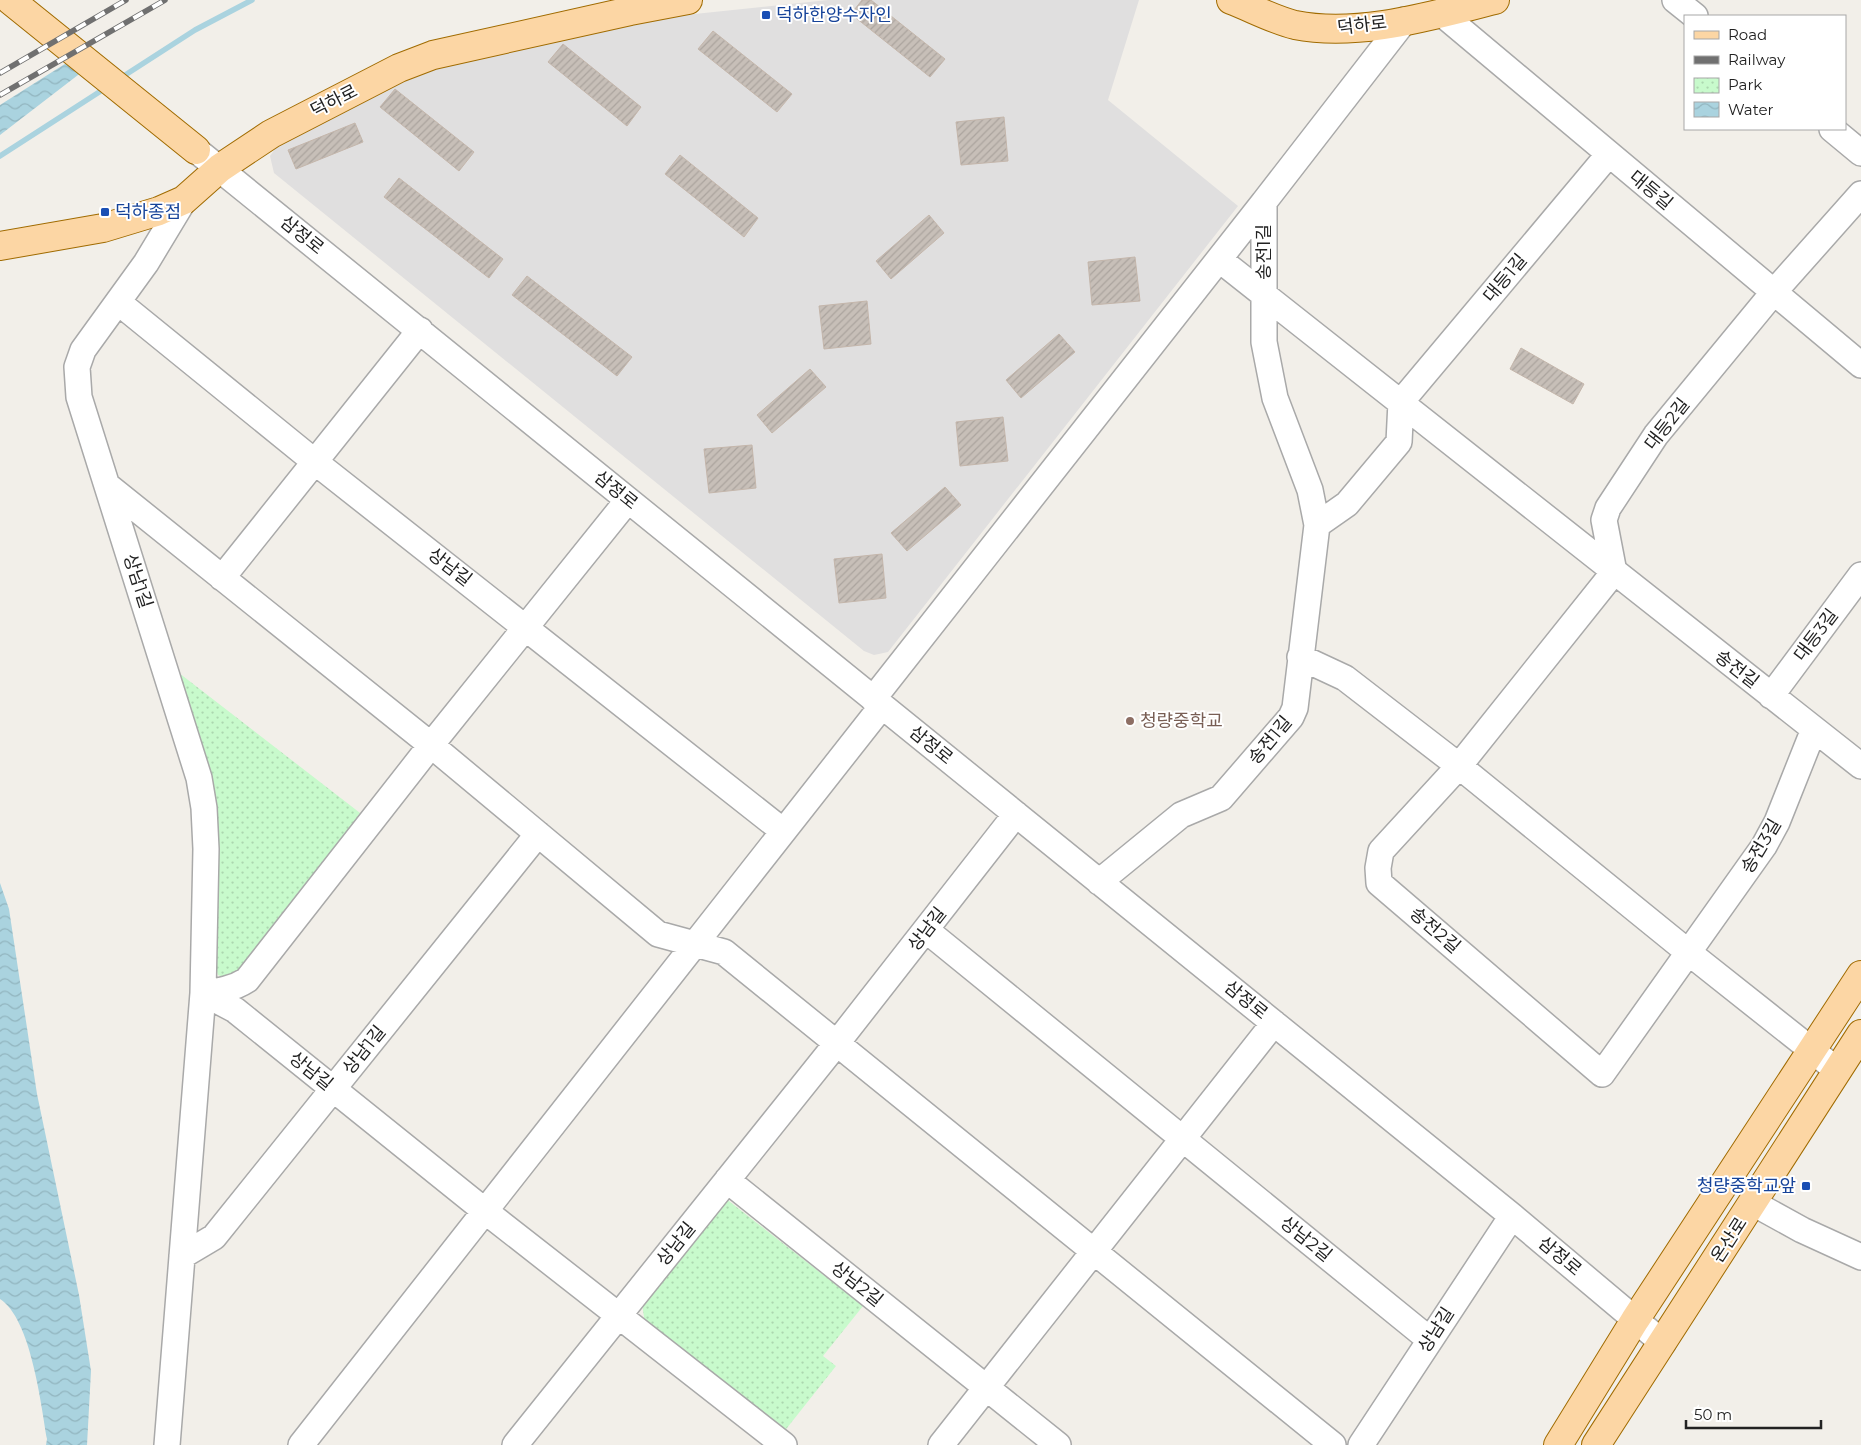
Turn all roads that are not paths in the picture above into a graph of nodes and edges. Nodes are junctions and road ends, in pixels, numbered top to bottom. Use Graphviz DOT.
graph roads {
  1 [pos="10,0"];
  2 [pos="688,0"];
  3 [pos="1231,0"];
  4 [pos="1495,0"];
  5 [pos="1675,0"];
  6 [pos="1441,13"];
  7 [pos="1694,15"];
  8 [pos="1406,20"];
  9 [pos="1833,130"];
  10 [pos="196,150"];
  11 [pos="1861,153"];
  12 [pos="1609,154"];
  13 [pos="220,168"];
  14 [pos="1861,194"];
  15 [pos="184,200"];
  16 [pos="1264,202"];
  17 [pos="0,246"];
  18 [pos="1220,260"];
  19 [pos="1773,293"];
  20 [pos="1264,294"];
  21 [pos="118,302"];
  22 [pos="420,330"];
  23 [pos="1861,365"];
  24 [pos="1401,402"];
  25 [pos="315,462"];
  26 [pos="108,486"];
  27 [pos="628,500"];
  28 [pos="1317,525"];
  29 [pos="1614,572"];
  30 [pos="1861,575"];
  31 [pos="222,578"];
  32 [pos="526,627"];
  33 [pos="1300,657"];
  34 [pos="1771,696"];
  35 [pos="877,703"];
  36 [pos="1814,729"];
  37 [pos="430,745"];
  38 [pos="1459,766"];
  39 [pos="1861,766"];
  40 [pos="1016,814"];
  41 [pos="783,831"];
  42 [pos="538,834"];
  43 [pos="1099,882"];
  44 [pos="926,930"];
  45 [pos="694,945"];
  46 [pos="1688,952"];
  47 [pos="1861,976"];
  48 [pos="203,993"];
  49 [pos="1274,1023"];
  50 [pos="1861,1034"];
  51 [pos="837,1044"];
  52 [pos="1813,1051"];
  53 [pos="1838,1070"];
  54 [pos="1602,1074"];
  55 [pos="334,1089"];
  56 [pos="1183,1138"];
  57 [pos="727,1180"];
  58 [pos="1754,1202"];
  59 [pos="485,1211"];
  60 [pos="1512,1216"];
  61 [pos="1094,1251"];
  62 [pos="182,1256"];
  63 [pos="1861,1257"];
  64 [pos="618,1315"];
  65 [pos="1636,1320"];
  66 [pos="1430,1340"];
  67 [pos="1663,1344"];
  68 [pos="987,1388"];
  69 [pos="167,1445"];
  70 [pos="301,1445"];
  71 [pos="515,1445"];
  72 [pos="784,1445"];
  73 [pos="941,1445"];
  74 [pos="1058,1445"];
  75 [pos="1333,1445"];
  76 [pos="1361,1445"];
  77 [pos="1558,1445"];
  78 [pos="1596,1445"];
  1 -- 10 [label="main road"];
  2 -- 13 [label="main road, 덕하로"];
  3 -- 8 [label="main road, 덕하로"];
  4 -- 6 [label="main road, 덕하로"];
  5 -- 7 [label="street"];
  6 -- 8 [label="main road, 덕하로"];
  6 -- 12 [label="street, 대등길"];
  8 -- 16 [label="street, 송전1길"];
  9 -- 11 [label="street"];
  10 -- 13 [label="street, 삼정로"];
  12 -- 19 [label="street, 대등길"];
  12 -- 24 [label="street, 대등1길"];
  13 -- 15 [label="main road, 덕하로"];
  13 -- 22 [label="street, 삼정로"];
  14 -- 19 [label="street, 대등2길"];
  15 -- 17 [label="main road, 덕하로"];
  15 -- 21 [label="street, 상남1길"];
  16 -- 18 [label="street"];
  16 -- 20 [label="street, 송전1길"];
  18 -- 20 [label="street, 송전길"];
  18 -- 35 [label="street"];
  19 -- 23 [label="street, 대등길"];
  19 -- 29 [label="street, 대등2길"];
  20 -- 24 [label="street, 송전길"];
  20 -- 28 [label="street, 송전1길"];
  21 -- 25 [label="street, 상남길"];
  21 -- 26 [label="street, 상남1길"];
  22 -- 25 [label="street"];
  22 -- 27 [label="street, 삼정로"];
  24 -- 28 [label="street"];
  24 -- 29 [label="street, 송전길"];
  25 -- 31 [label="street"];
  25 -- 32 [label="street, 상남길"];
  26 -- 31 [label="street"];
  26 -- 48 [label="street, 상남1길"];
  27 -- 32 [label="street"];
  27 -- 35 [label="street, 삼정로"];
  28 -- 33 [label="street, 송전1길"];
  29 -- 34 [label="street, 송전길"];
  29 -- 38 [label="street, 송전2길"];
  30 -- 34 [label="street, 대등3길"];
  31 -- 37 [label="street"];
  32 -- 37 [label="street"];
  32 -- 41 [label="street, 상남길"];
  33 -- 38 [label="street"];
  33 -- 43 [label="street, 송전1길"];
  34 -- 36 [label="street, 송전길"];
  35 -- 40 [label="street, 삼정로"];
  35 -- 41 [label="street"];
  36 -- 39 [label="street, 송전길"];
  36 -- 46 [label="street, 송전3길"];
  37 -- 42 [label="street"];
  37 -- 48 [label="street"];
  38 -- 46 [label="street"];
  38 -- 54 [label="street, 송전2길"];
  40 -- 43 [label="street, 삼정로"];
  40 -- 44 [label="street, 상남길"];
  41 -- 45 [label="street"];
  42 -- 45 [label="street"];
  42 -- 55 [label="street, 상남1길"];
  43 -- 49 [label="street, 삼정로"];
  44 -- 51 [label="street, 상남길"];
  44 -- 56 [label="street, 상남2길"];
  45 -- 51 [label="street"];
  45 -- 59 [label="street"];
  46 -- 52 [label="street"];
  46 -- 54 [label="street, 송전3길"];
  47 -- 52 [label="main road"];
  48 -- 55 [label="street, 상남길"];
  48 -- 62 [label="street, 상남1길"];
  49 -- 56 [label="street"];
  49 -- 60 [label="street, 삼정로"];
  50 -- 53 [label="main road, 온산로"];
  51 -- 57 [label="street, 상남길"];
  51 -- 61 [label="street"];
  52 -- 53 [label="street"];
  52 -- 65 [label="main road"];
  53 -- 58 [label="main road, 온산로"];
  55 -- 59 [label="street, 상남길"];
  55 -- 62 [label="street, 상남1길"];
  56 -- 61 [label="street"];
  56 -- 66 [label="street, 상남2길"];
  57 -- 64 [label="street, 상남길"];
  57 -- 68 [label="street, 상남2길"];
  58 -- 63 [label="street"];
  58 -- 67 [label="main road, 온산로"];
  59 -- 64 [label="street, 상남길"];
  59 -- 70 [label="street"];
  60 -- 65 [label="street, 삼정로"];
  60 -- 66 [label="street, 상남길"];
  61 -- 68 [label="street"];
  61 -- 75 [label="street"];
  62 -- 69 [label="street, 상남1길"];
  64 -- 71 [label="street, 상남길"];
  64 -- 72 [label="street"];
  65 -- 67 [label="street, 삼정로"];
  65 -- 77 [label="main road"];
  66 -- 76 [label="street, 상남길"];
  67 -- 78 [label="main road, 온산로"];
  68 -- 73 [label="street"];
  68 -- 74 [label="street, 상남2길"];
}
